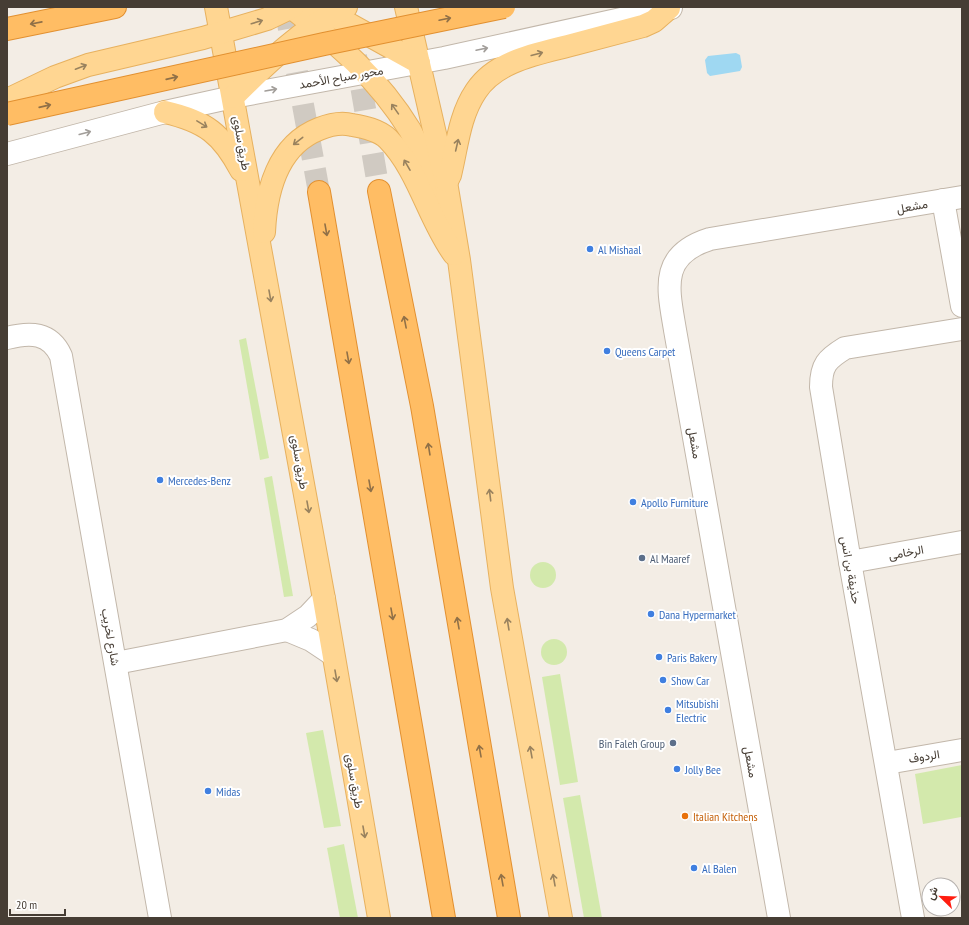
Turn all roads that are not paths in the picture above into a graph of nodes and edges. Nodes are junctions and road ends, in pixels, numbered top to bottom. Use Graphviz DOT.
graph roads {
  1 [pos="115,7"];
  2 [pos="216,7"];
  3 [pos="291,7"];
  4 [pos="406,7"];
  5 [pos="504,7"];
  6 [pos="673,8"];
  7 [pos="327,13"];
  8 [pos="7,29"];
  9 [pos="221,32"];
  10 [pos="419,63"];
  11 [pos="368,72"];
  12 [pos="233,97"];
  13 [pos="7,100"];
  14 [pos="165,112"];
  15 [pos="7,114"];
  16 [pos="7,154"];
  17 [pos="446,182"];
  18 [pos="249,184"];
  19 [pos="379,191"];
  20 [pos="319,192"];
  21 [pos="953,199"];
  22 [pos="263,258"];
  23 [pos="459,260"];
  24 [pos="962,306"];
  25 [pos="962,330"];
  26 [pos="7,338"];
  27 [pos="962,542"];
  28 [pos="850,562"];
  29 [pos="324,598"];
  30 [pos="287,630"];
  31 [pos="332,654"];
  32 [pos="116,663"];
  33 [pos="962,750"];
  34 [pos="887,763"];
  35 [pos="160,918"];
  36 [pos="379,918"];
  37 [pos="444,918"];
  38 [pos="509,918"];
  39 [pos="561,918"];
  40 [pos="778,918"];
  41 [pos="913,918"];
  1 -- 8 [label="highway, one-way"];
  2 -- 9 [label="main road, طريق سلوى"];
  3 -- 7 [label="main road"];
  9 -- 3 [label="main road, one-way"];
  4 -- 10 [label="main road"];
  15 -- 5 [label="highway, one-way, bridge"];
  10 -- 6 [label="street, محور صباح الأحمد, one-way"];
  17 -- 6 [label="main road, one-way"];
  7 -- 10 [label="main road"];
  7 -- 11 [label="main road"];
  7 -- 12 [label="main road"];
  9 -- 12 [label="main road, طريق سلوى"];
  13 -- 9 [label="main road, one-way"];
  10 -- 11 [label="street, محور صباح الأحمد"];
  10 -- 17 [label="main road"];
  12 -- 11 [label="street, محور صباح الأحمد, one-way"];
  23 -- 11 [label="main road, one-way"];
  12 -- 14 [label="street, محور صباح الأحمد"];
  12 -- 18 [label="main road, طريق سلوى"];
  16 -- 14 [label="street, محور صباح الأحمد, one-way"];
  14 -- 18 [label="main road, one-way"];
  17 -- 23 [label="main road"];
  18 -- 22 [label="main road, طريق سلوى"];
  38 -- 19 [label="highway, one-way"];
  20 -- 37 [label="highway, one-way"];
  21 -- 24 [label="street"];
  21 -- 40 [label="street, مشعل"];
  23 -- 22 [label="main road, one-way"];
  22 -- 29 [label="main road, طريق سلوى, one-way"];
  39 -- 23 [label="main road, one-way"];
  25 -- 28 [label="street, حذيفة بن انس"];
  26 -- 32 [label="street, شارع لخريب"];
  27 -- 28 [label="street, الرخامى"];
  28 -- 34 [label="street, حذيفة بن انس"];
  29 -- 30 [label="street"];
  29 -- 31 [label="main road, طريق سلوى"];
  30 -- 31 [label="street"];
  30 -- 32 [label="street"];
  31 -- 36 [label="main road, طريق سلوى, one-way"];
  32 -- 35 [label="street, شارع لخريب"];
  33 -- 34 [label="street, الردوف"];
  34 -- 41 [label="street, حذيفة بن انس"];
}
